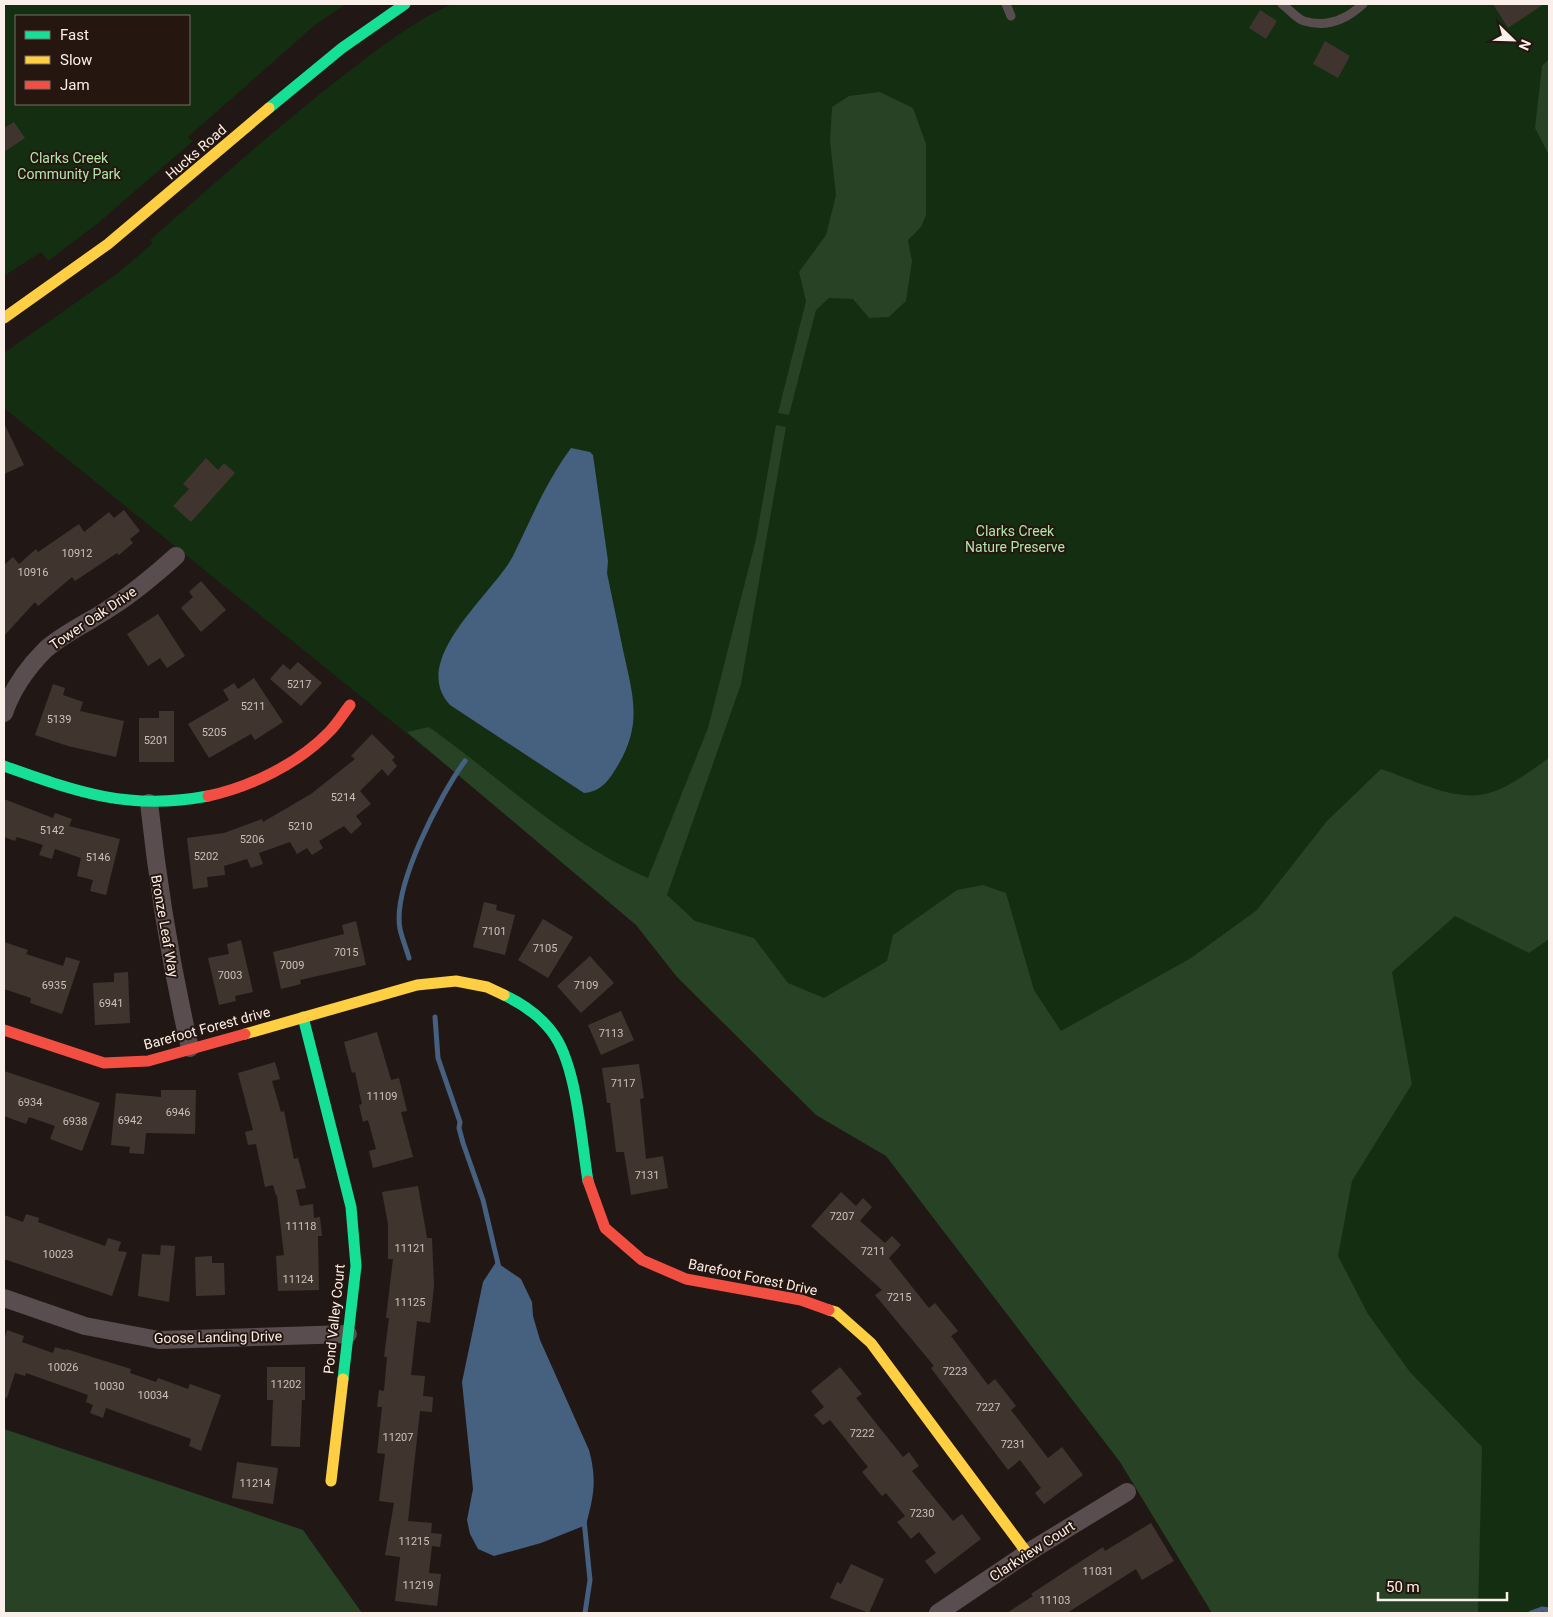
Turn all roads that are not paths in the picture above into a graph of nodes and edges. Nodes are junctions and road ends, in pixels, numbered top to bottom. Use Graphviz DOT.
graph roads {
  1 [pos="405,4"];
  2 [pos="1006,4"];
  3 [pos="1282,4"];
  4 [pos="1363,4"];
  5 [pos="1012,16"];
  6 [pos="4,318"];
  7 [pos="176,556"];
  8 [pos="350,705"];
  9 [pos="4,713"];
  10 [pos="4,766"];
  11 [pos="149,803"];
  12 [pos="302,1017"];
  13 [pos="4,1030"];
  14 [pos="190,1048"];
  15 [pos="4,1298"];
  16 [pos="348,1334"];
  17 [pos="331,1480"];
  18 [pos="1127,1492"];
  19 [pos="1028,1553"];
  20 [pos="938,1613"];
  1 -- 6 [label="street, Hucks Road"];
  2 -- 5 [label="lane"];
  3 -- 4 [label="lane"];
  7 -- 9 [label="street, Tower Oak Drive"];
  8 -- 11 [label="street"];
  10 -- 11 [label="street"];
  11 -- 14 [label="street, Bronze Leaf Way"];
  12 -- 14 [label="street, Barefoot Forest drive"];
  12 -- 16 [label="street, Pond Valley Court"];
  12 -- 19 [label="street, Barefoot Forest Drive"];
  13 -- 14 [label="street, Barefoot Forest drive"];
  15 -- 16 [label="street, Goose Landing Drive"];
  16 -- 17 [label="street, Pond Valley Court"];
  18 -- 19 [label="street, Clarkview Court"];
  19 -- 20 [label="street, Clarkview Court"];
}
